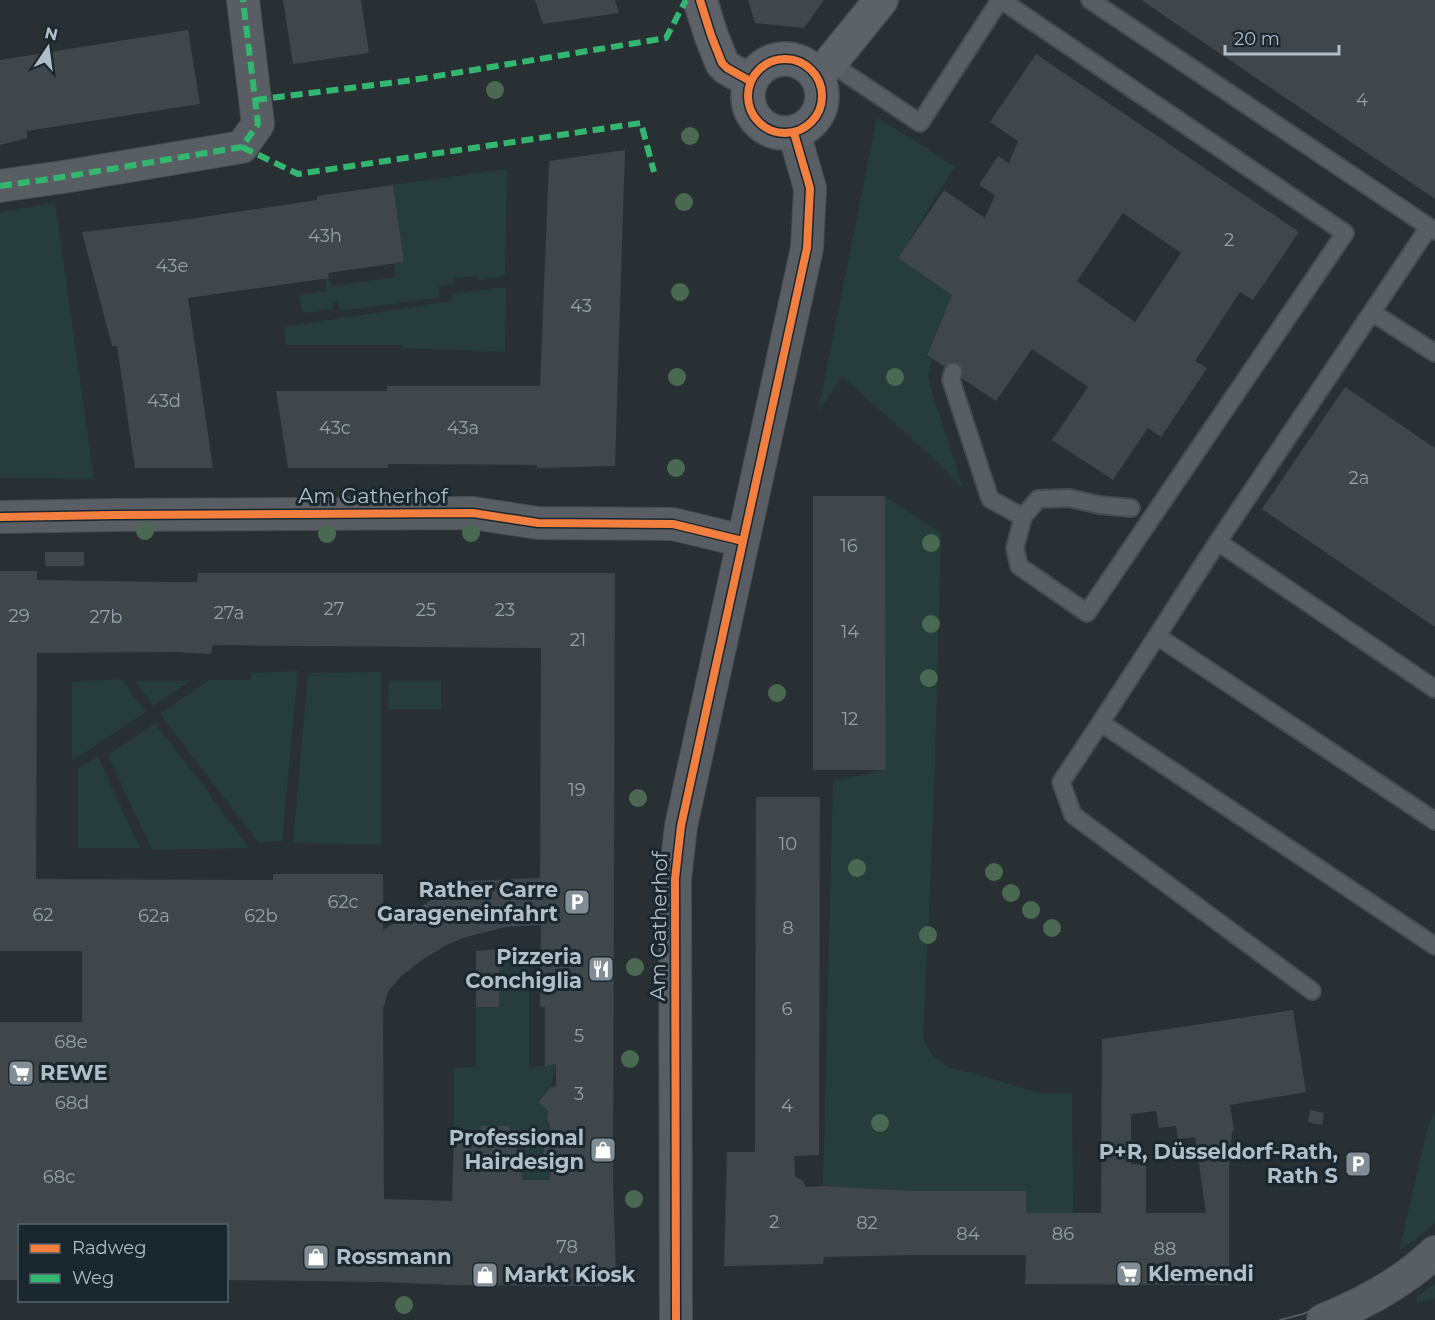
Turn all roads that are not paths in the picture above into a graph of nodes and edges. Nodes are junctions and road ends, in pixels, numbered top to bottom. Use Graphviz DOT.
graph roads {
  1 [pos="243,0"];
  2 [pos="700,0"];
  3 [pos="881,0"];
  4 [pos="1001,0"];
  5 [pos="1090,0"];
  6 [pos="823,70"];
  7 [pos="750,81"];
  8 [pos="794,133"];
  9 [pos="0,186"];
  10 [pos="1432,229"];
  11 [pos="1373,313"];
  12 [pos="1435,353"];
  13 [pos="954,372"];
  14 [pos="1131,508"];
  15 [pos="1023,517"];
  16 [pos="0,518"];
  17 [pos="743,541"];
  18 [pos="1218,542"];
  19 [pos="1157,636"];
  20 [pos="1435,689"];
  21 [pos="1101,723"];
  22 [pos="1435,820"];
  23 [pos="1435,946"];
  24 [pos="1312,992"];
  25 [pos="1435,1252"];
  26 [pos="676,1320"];
  27 [pos="1323,1320"];
  1 -- 9 [label="street"];
  2 -- 7 [label="street"];
  3 -- 6 [label="street"];
  4 -- 6 [label="lane"];
  4 -- 15 [label="lane"];
  5 -- 10 [label="lane"];
  6 -- 7 [label="street"];
  6 -- 8 [label="street"];
  7 -- 8 [label="street"];
  8 -- 17 [label="street, Am Gatherhof"];
  10 -- 11 [label="lane"];
  11 -- 12 [label="lane"];
  11 -- 18 [label="lane"];
  13 -- 15 [label="lane"];
  14 -- 15 [label="lane"];
  16 -- 17 [label="street, Am Gatherhof"];
  17 -- 26 [label="street, Am Gatherhof"];
  18 -- 19 [label="lane"];
  18 -- 20 [label="lane"];
  19 -- 21 [label="lane"];
  19 -- 22 [label="lane"];
  21 -- 23 [label="lane"];
  21 -- 24 [label="lane"];
  25 -- 27 [label="street"];
}
